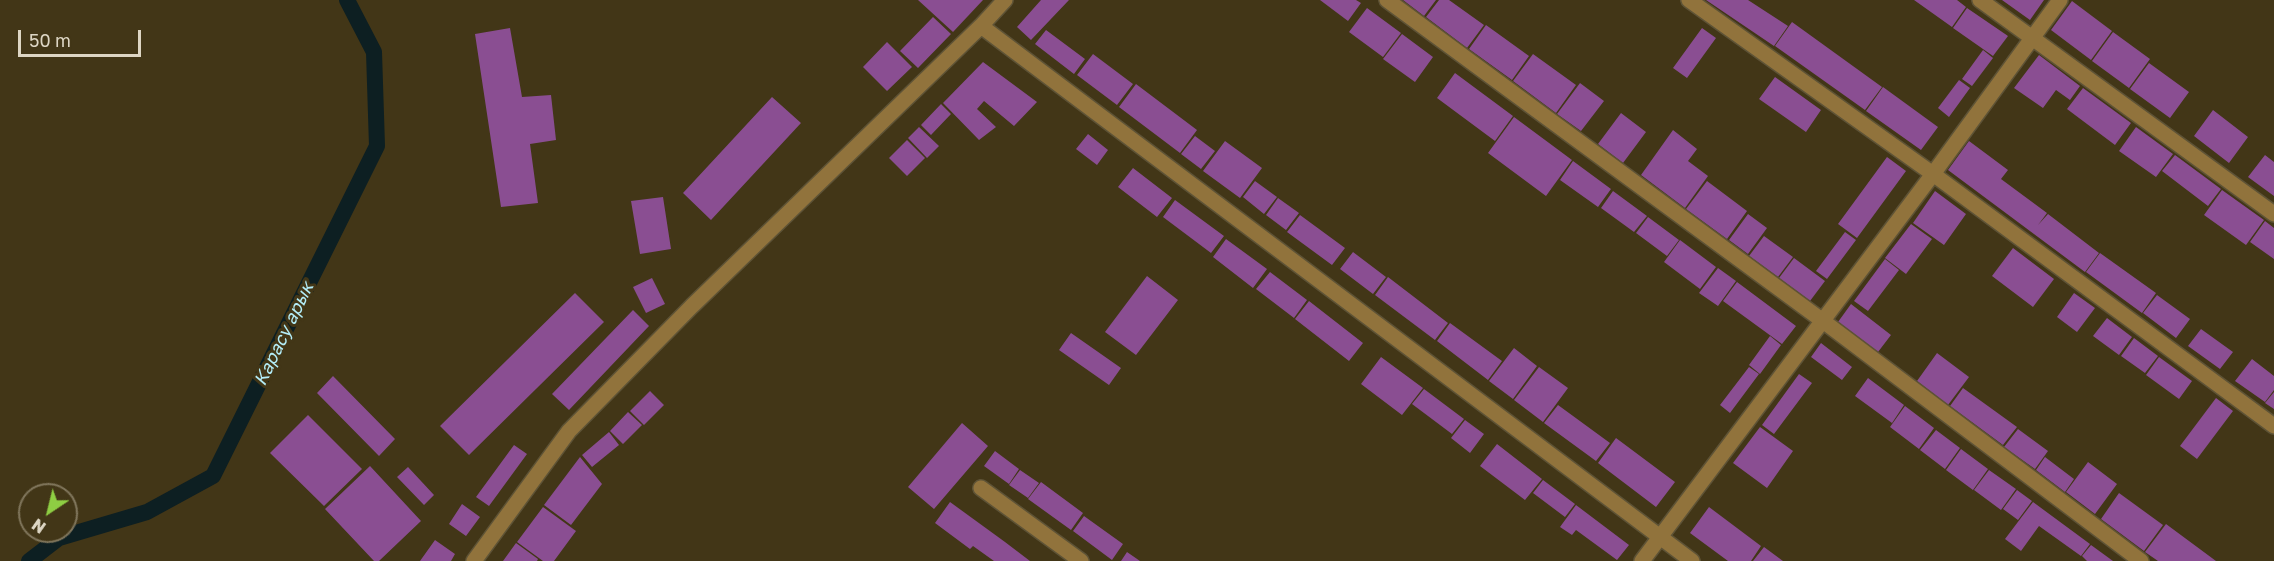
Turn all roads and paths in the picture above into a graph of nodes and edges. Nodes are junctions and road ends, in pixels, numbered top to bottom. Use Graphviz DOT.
graph roads {
  1 [pos="1005,0"];
  2 [pos="1387,0"];
  3 [pos="1689,0"];
  4 [pos="1980,0"];
  5 [pos="2060,0"];
  6 [pos="981,26"];
  7 [pos="2033,37"];
  8 [pos="1933,174"];
  9 [pos="2274,214"];
  10 [pos="1823,321"];
  11 [pos="2274,426"];
  12 [pos="981,488"];
  13 [pos="1660,537"];
  14 [pos="474,561"];
  15 [pos="1081,561"];
  16 [pos="1642,561"];
  17 [pos="1692,561"];
  18 [pos="2141,561"];
  1 -- 6 [label="street"];
  2 -- 10 [label="street"];
  3 -- 8 [label="street"];
  4 -- 7 [label="street"];
  5 -- 7 [label="street"];
  6 -- 13 [label="street"];
  6 -- 14 [label="street"];
  7 -- 8 [label="street"];
  7 -- 9 [label="street"];
  8 -- 10 [label="street"];
  8 -- 11 [label="street"];
  10 -- 13 [label="street"];
  10 -- 18 [label="street"];
  12 -- 15 [label="street"];
  13 -- 16 [label="street"];
  13 -- 17 [label="street"];
}
